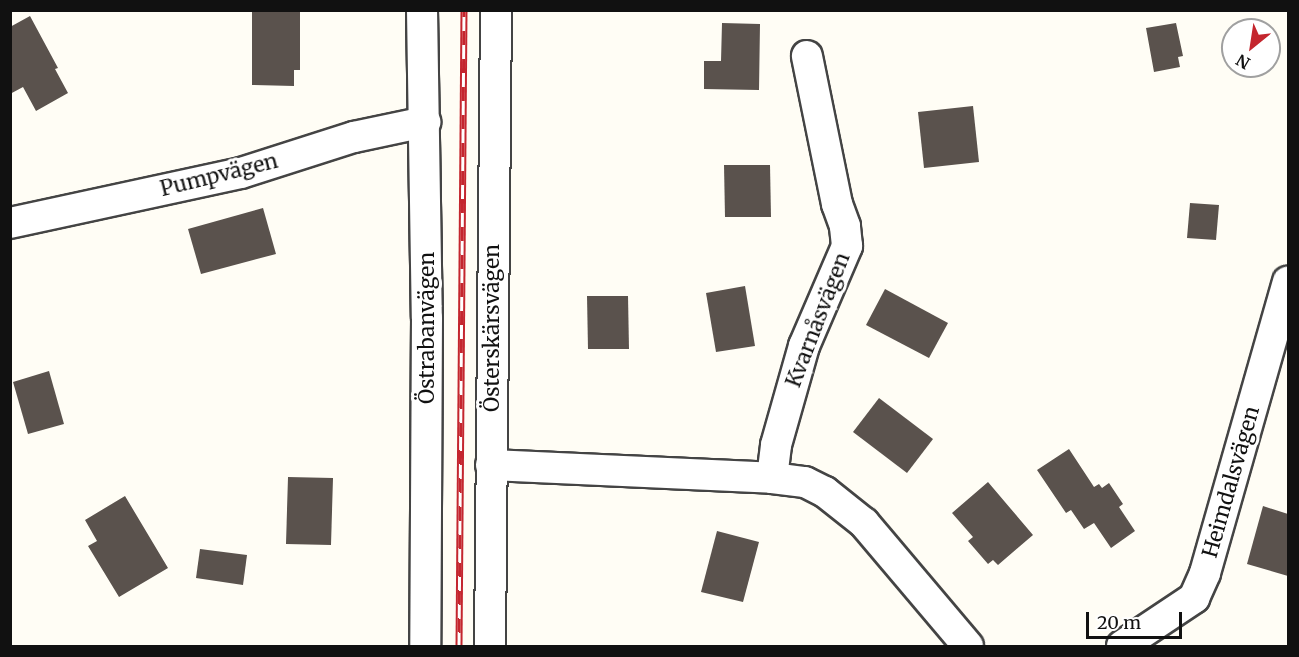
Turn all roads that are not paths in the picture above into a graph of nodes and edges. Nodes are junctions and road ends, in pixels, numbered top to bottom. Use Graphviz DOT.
graph roads {
  1 [pos="422,10"];
  2 [pos="495,10"];
  3 [pos="807,56"];
  4 [pos="425,122"];
  5 [pos="10,223"];
  6 [pos="1288,282"];
  7 [pos="491,465"];
  8 [pos="772,478"];
  9 [pos="425,646"];
  10 [pos="490,646"];
  11 [pos="969,646"];
  12 [pos="1122,646"];
  1 -- 4 [label="street, Östrabanvägen"];
  2 -- 7 [label="street, Österskärsvägen"];
  3 -- 8 [label="street, Kvarnåsvägen"];
  4 -- 5 [label="street, Pumpvägen"];
  4 -- 9 [label="street, Östrabanvägen"];
  6 -- 12 [label="street, Heimdalsvägen"];
  7 -- 8 [label="street"];
  7 -- 10 [label="street, Österskärsvägen"];
  8 -- 11 [label="street"];
}
